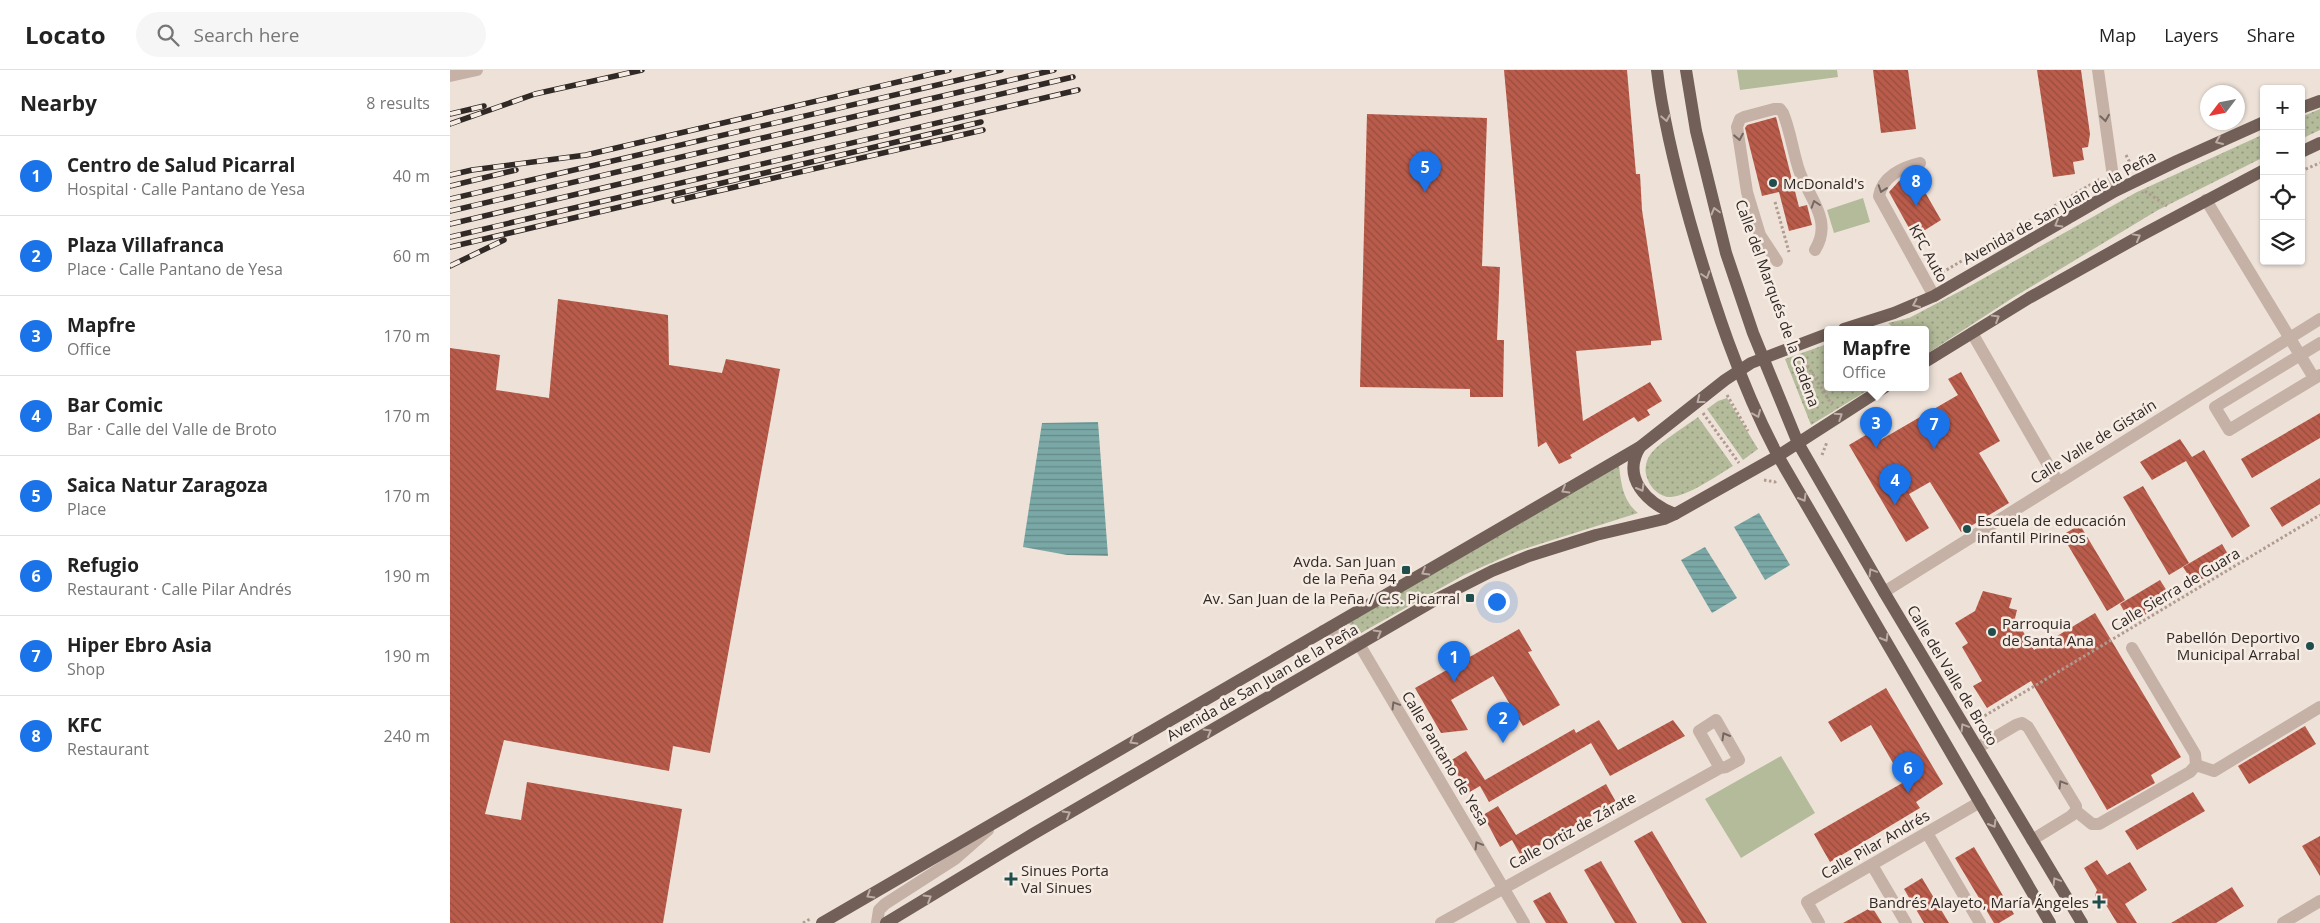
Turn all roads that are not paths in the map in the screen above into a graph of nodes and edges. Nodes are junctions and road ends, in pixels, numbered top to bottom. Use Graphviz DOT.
graph roads {
  1 [pos="478,70"];
  2 [pos="1657,70"];
  3 [pos="1686,70"];
  4 [pos="2098,70"];
  5 [pos="450,76"];
  6 [pos="2320,101"];
  7 [pos="2305,107"];
  8 [pos="2260,124"];
  9 [pos="2320,143"];
  10 [pos="2305,150"];
  11 [pos="1920,163"];
  12 [pos="2260,172"];
  13 [pos="2115,191"];
  14 [pos="2206,200"];
  15 [pos="1815,250"];
  16 [pos="1777,261"];
  17 [pos="1934,296"];
  18 [pos="2320,318"];
  19 [pos="1871,320"];
  20 [pos="1853,326"];
  21 [pos="1881,326"];
  22 [pos="1972,334"];
  23 [pos="1824,335"];
  24 [pos="2290,338"];
  25 [pos="2320,343"];
  26 [pos="2300,355"];
  27 [pos="1763,357"];
  28 [pos="1929,360"];
  29 [pos="1739,370"];
  30 [pos="2317,377"];
  31 [pos="1879,391"];
  32 [pos="1798,443"];
  33 [pos="1640,447"];
  34 [pos="1778,456"];
  35 [pos="2058,482"];
  36 [pos="1675,514"];
  37 [pos="1884,592"];
  38 [pos="1323,631"];
  39 [pos="1359,644"];
  40 [pos="2132,648"];
  41 [pos="2320,707"];
  42 [pos="1977,748"];
  43 [pos="2196,765"];
  44 [pos="1720,768"];
  45 [pos="1980,802"];
  46 [pos="2076,811"];
  47 [pos="1003,817"];
  48 [pos="1927,833"];
  49 [pos="2032,840"];
  50 [pos="1872,865"];
  51 [pos="1503,887"];
  52 [pos="2320,902"];
  53 [pos="822,923"];
  54 [pos="877,923"];
  55 [pos="886,923"];
  56 [pos="1441,923"];
  57 [pos="1524,923"];
  58 [pos="1819,923"];
  59 [pos="1906,923"];
  60 [pos="1980,923"];
  61 [pos="2050,923"];
  62 [pos="2082,923"];
  63 [pos="2283,923"];
  1 -- 5 [label="street"];
  2 -- 29 [label="main road, one-way"];
  27 -- 3 [label="main road, Calle del Marqués de la Cadena, one-way"];
  4 -- 13 [label="street, one-way"];
  6 -- 7 [label="main road"];
  8 -- 13 [label="main road, Avenida de San Juan de la Peña, one-way"];
  9 -- 10 [label="main road"];
  11 -- 17 [label="street, KFC Auto, one-way"];
  12 -- 14 [label="main road"];
  13 -- 17 [label="main road, Avenida de San Juan de la Peña, one-way"];
  22 -- 14 [label="main road, one-way"];
  14 -- 24 [label="street"];
  15 -- 16 [label="street, one-way"];
  17 -- 19 [label="main road, Avenida de San Juan de la Peña, one-way"];
  18 -- 24 [label="street, Calle Valle de Gistaín"];
  19 -- 20 [label="main road, Avenida de San Juan de la Peña"];
  19 -- 21 [label="main road"];
  22 -- 28 [label="main road"];
  22 -- 35 [label="street"];
  23 -- 27 [label="main road, Avenida de San Juan de la Peña"];
  24 -- 26 [label="street"];
  24 -- 35 [label="street, Calle Valle de Gistaín"];
  25 -- 26 [label="street"];
  26 -- 30 [label="street"];
  26 -- 30 [label="street"];
  27 -- 29 [label="main road, Avenida de San Juan de la Peña"];
  27 -- 32 [label="main road, Calle del Marqués de la Cadena"];
  29 -- 33 [label="main road, Avenida de San Juan de la Peña, one-way"];
  29 -- 34 [label="main road, one-way"];
  32 -- 31 [label="main road, Avenida de San Juan de la Peña, one-way"];
  32 -- 34 [label="main road, Avenida de San Juan de la Peña"];
  37 -- 32 [label="main road, Calle del Valle de Broto, one-way"];
  33 -- 36 [label="main road, one-way"];
  33 -- 38 [label="main road, Avenida de San Juan de la Peña, one-way"];
  34 -- 36 [label="main road, Avenida de San Juan de la Peña"];
  34 -- 45 [label="main road, one-way"];
  35 -- 37 [label="street, Calle Valle de Gistaín"];
  39 -- 36 [label="main road, Avenida de San Juan de la Peña, one-way"];
  42 -- 37 [label="main road, Calle del Valle de Broto, one-way"];
  38 -- 39 [label="street"];
  38 -- 47 [label="main road, Avenida de San Juan de la Peña, one-way"];
  51 -- 39 [label="street, Calle Pantano de Yesa, one-way"];
  55 -- 39 [label="main road, Avenida de San Juan de la Peña, one-way"];
  40 -- 43 [label="street"];
  41 -- 43 [label="street"];
  46 -- 42 [label="street, one-way"];
  42 -- 49 [label="main road, Calle del Valle de Broto"];
  43 -- 46 [label="street"];
  44 -- 51 [label="street, Calle Ortiz de Zárate"];
  45 -- 48 [label="street, Calle Pilar Andrés"];
  45 -- 61 [label="main road, one-way"];
  46 -- 49 [label="street"];
  47 -- 53 [label="main road, Avenida de San Juan de la Peña, one-way"];
  47 -- 54 [label="street, Avenida de San Juan de la Peña"];
  48 -- 50 [label="street, Calle Pilar Andrés"];
  48 -- 60 [label="street"];
  62 -- 49 [label="main road, Calle del Valle de Broto, one-way"];
  50 -- 58 [label="street, Calle Pilar Andrés"];
  50 -- 59 [label="street"];
  51 -- 56 [label="street, Calle Ortiz de Zárate"];
  51 -- 57 [label="street, Calle Pantano de Yesa"];
  52 -- 63 [label="street"];
}
